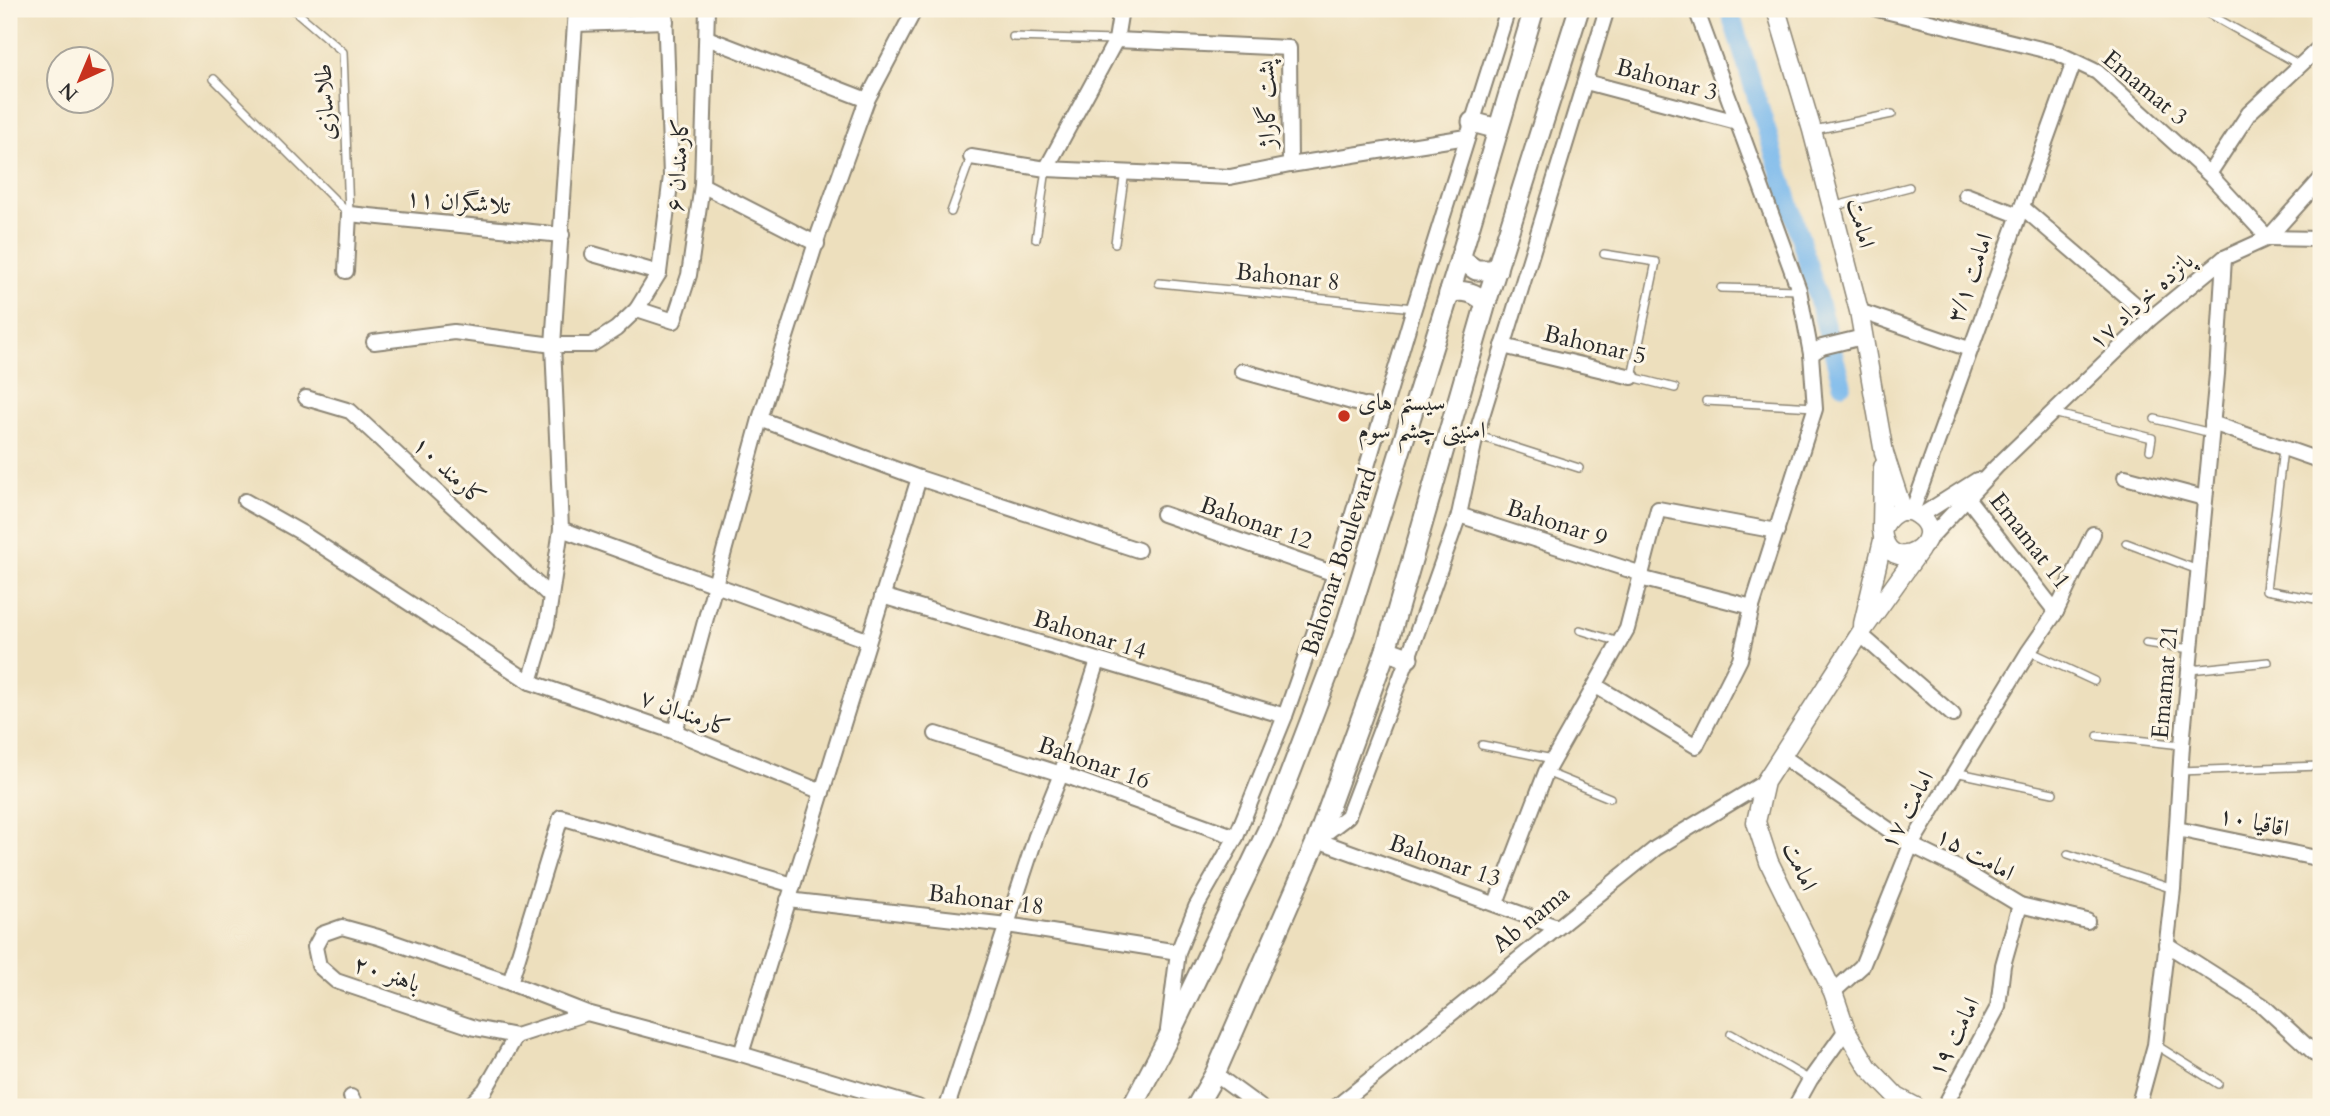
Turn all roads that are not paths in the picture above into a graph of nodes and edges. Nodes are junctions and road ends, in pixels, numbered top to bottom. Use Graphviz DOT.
graph roads {
  1 [pos="293,9"];
  2 [pos="707,9"];
  3 [pos="915,9"];
  4 [pos="1121,9"];
  5 [pos="1508,9"];
  6 [pos="1534,9"];
  7 [pos="1578,9"];
  8 [pos="1607,9"];
  9 [pos="1696,9"];
  10 [pos="1776,9"];
  11 [pos="1877,9"];
  12 [pos="2200,9"];
  13 [pos="666,15"];
  14 [pos="576,16"];
  15 [pos="707,37"];
  16 [pos="1013,37"];
  17 [pos="1116,40"];
  18 [pos="2321,46"];
  19 [pos="2074,62"];
  20 [pos="2300,65"];
  21 [pos="214,79"];
  22 [pos="1586,82"];
  23 [pos="867,100"];
  24 [pos="1892,114"];
  25 [pos="1737,122"];
  26 [pos="1498,129"];
  27 [pos="1469,130"];
  28 [pos="1812,131"];
  29 [pos="971,157"];
  30 [pos="1290,165"];
  31 [pos="1046,169"];
  32 [pos="1125,171"];
  33 [pos="2209,174"];
  34 [pos="2321,179"];
  35 [pos="702,185"];
  36 [pos="1909,187"];
  37 [pos="1966,195"];
  38 [pos="1832,207"];
  39 [pos="2020,211"];
  40 [pos="951,212"];
  41 [pos="349,214"];
  42 [pos="562,235"];
  43 [pos="1036,239"];
  44 [pos="2268,239"];
  45 [pos="2321,239"];
  46 [pos="1115,243"];
  47 [pos="817,244"];
  48 [pos="593,254"];
  49 [pos="1604,254"];
  50 [pos="2224,258"];
  51 [pos="1460,259"];
  52 [pos="1497,270"];
  53 [pos="346,271"];
  54 [pos="659,273"];
  55 [pos="1159,283"];
  56 [pos="1721,288"];
  57 [pos="1799,290"];
  58 [pos="1449,293"];
  59 [pos="1486,303"];
  60 [pos="1414,308"];
  61 [pos="637,309"];
  62 [pos="1858,311"];
  63 [pos="2151,318"];
  64 [pos="1863,337"];
  65 [pos="374,342"];
  66 [pos="554,345"];
  67 [pos="1503,346"];
  68 [pos="1969,349"];
  69 [pos="1817,351"];
  70 [pos="1242,371"];
  71 [pos="1632,377"];
  72 [pos="1675,388"];
  73 [pos="306,398"];
  74 [pos="1706,401"];
  75 [pos="1815,407"];
  76 [pos="1384,411"];
  77 [pos="2052,413"];
  78 [pos="760,419"];
  79 [pos="2155,419"];
  80 [pos="2212,428"];
  81 [pos="1476,435"];
  82 [pos="2283,448"];
  83 [pos="2150,450"];
  84 [pos="1884,453"];
  85 [pos="2321,461"];
  86 [pos="1996,467"];
  87 [pos="1579,468"];
  88 [pos="2125,477"];
  89 [pos="919,478"];
  90 [pos="2204,498"];
  91 [pos="1968,499"];
  92 [pos="245,501"];
  93 [pos="1912,513"];
  94 [pos="1163,514"];
  95 [pos="1458,515"];
  96 [pos="561,529"];
  97 [pos="1776,531"];
  98 [pos="2093,534"];
  99 [pos="1883,535"];
  100 [pos="2126,543"];
  101 [pos="1923,546"];
  102 [pos="1138,550"];
  103 [pos="2198,570"];
  104 [pos="1335,574"];
  105 [pos="1641,576"];
  106 [pos="716,586"];
  107 [pos="550,595"];
  108 [pos="882,596"];
  109 [pos="2321,600"];
  110 [pos="1752,607"];
  111 [pos="2056,612"];
  112 [pos="1580,630"];
  113 [pos="1860,634"];
  114 [pos="867,640"];
  115 [pos="1619,642"];
  116 [pos="2146,643"];
  117 [pos="2190,649"];
  118 [pos="1386,650"];
  119 [pos="2029,651"];
  120 [pos="1408,658"];
  121 [pos="1098,661"];
  122 [pos="2267,662"];
  123 [pos="2190,670"];
  124 [pos="2094,681"];
  125 [pos="530,682"];
  126 [pos="1596,686"];
  127 [pos="1952,715"];
  128 [pos="1285,716"];
  129 [pos="675,732"];
  130 [pos="936,734"];
  131 [pos="2098,736"];
  132 [pos="1482,745"];
  133 [pos="2182,745"];
  134 [pos="1782,756"];
  135 [pos="1550,766"];
  136 [pos="2320,766"];
  137 [pos="2180,771"];
  138 [pos="1954,772"];
  139 [pos="1061,774"];
  140 [pos="1765,782"];
  141 [pos="822,792"];
  142 [pos="2053,793"];
  143 [pos="1610,798"];
  144 [pos="2177,829"];
  145 [pos="1236,837"];
  146 [pos="1317,840"];
  147 [pos="1911,845"];
  148 [pos="2068,854"];
  149 [pos="2321,859"];
  150 [pos="793,885"];
  151 [pos="2173,889"];
  152 [pos="788,900"];
  153 [pos="1496,903"];
  154 [pos="2020,905"];
  155 [pos="2087,921"];
  156 [pos="1007,925"];
  157 [pos="1557,927"];
  158 [pos="2166,944"];
  159 [pos="1178,953"];
  160 [pos="510,983"];
  161 [pos="1833,992"];
  162 [pos="587,1013"];
  163 [pos="1846,1030"];
  164 [pos="1731,1034"];
  165 [pos="516,1036"];
  166 [pos="1166,1042"];
  167 [pos="2155,1045"];
  168 [pos="741,1054"];
  169 [pos="2321,1059"];
  170 [pos="1214,1074"];
  171 [pos="1810,1080"];
  172 [pos="2218,1084"];
  173 [pos="1895,1102"];
  174 [pos="890,1104"];
  175 [pos="468,1107"];
  176 [pos="918,1107"];
  177 [pos="947,1107"];
  178 [pos="1132,1107"];
  179 [pos="1196,1107"];
  180 [pos="1260,1107"];
  181 [pos="1336,1107"];
  182 [pos="1795,1107"];
  183 [pos="1916,1107"];
  184 [pos="1944,1107"];
  185 [pos="2138,1107"];
  1 -- 41 [label="lane, طلاسازی"];
  2 -- 15 [label="street, کارمندان ۶"];
  3 -- 23 [label="street"];
  4 -- 17 [label="street"];
  5 -- 27 [label="street"];
  6 -- 26 [label="main road, Bahonar Boulevard"];
  7 -- 52 [label="main road"];
  8 -- 22 [label="street"];
  9 -- 25 [label="street"];
  10 -- 28 [label="street, امامت"];
  11 -- 19 [label="street, Emamat 3"];
  12 -- 20 [label="lane"];
  13 -- 14 [label="street"];
  13 -- 54 [label="street"];
  14 -- 42 [label="street"];
  15 -- 23 [label="street"];
  15 -- 35 [label="street, کارمندان ۶"];
  16 -- 17 [label="lane"];
  17 -- 30 [label="street, پشت گاراژ"];
  17 -- 31 [label="street"];
  18 -- 20 [label="street"];
  19 -- 33 [label="street, Emamat 3"];
  19 -- 39 [label="street, امامت ۳/۱"];
  20 -- 33 [label="street"];
  21 -- 41 [label="lane"];
  22 -- 25 [label="street, Bahonar 3"];
  22 -- 67 [label="street"];
  23 -- 47 [label="street"];
  24 -- 28 [label="lane"];
  25 -- 57 [label="street"];
  26 -- 27 [label="main road"];
  26 -- 51 [label="main road, Bahonar Boulevard"];
  27 -- 30 [label="street"];
  27 -- 60 [label="street"];
  28 -- 38 [label="street, امامت"];
  29 -- 31 [label="street"];
  29 -- 40 [label="lane"];
  30 -- 32 [label="street"];
  31 -- 32 [label="street"];
  31 -- 43 [label="lane"];
  32 -- 46 [label="lane"];
  33 -- 44 [label="street, Emamat 3"];
  34 -- 44 [label="street, پانزده خرداد ۱۷"];
  35 -- 47 [label="street"];
  35 -- 61 [label="street, کارمندان ۶"];
  36 -- 38 [label="lane"];
  37 -- 39 [label="street"];
  38 -- 62 [label="street, امامت"];
  39 -- 63 [label="street"];
  39 -- 68 [label="street, امامت ۳/۱"];
  41 -- 42 [label="street, تلاشگران ۱۱"];
  41 -- 53 [label="street"];
  42 -- 66 [label="street"];
  44 -- 45 [label="street"];
  44 -- 50 [label="street, پانزده خرداد ۱۷"];
  47 -- 78 [label="street"];
  48 -- 54 [label="street"];
  49 -- 71 [label="lane"];
  50 -- 63 [label="street, پانزده خرداد ۱۷"];
  50 -- 80 [label="street, Emamat 21"];
  51 -- 52 [label="main road"];
  51 -- 58 [label="main road, Bahonar Boulevard"];
  52 -- 59 [label="main road"];
  54 -- 61 [label="street"];
  55 -- 60 [label="lane, Bahonar 8"];
  56 -- 57 [label="lane"];
  57 -- 69 [label="street"];
  58 -- 59 [label="main road"];
  58 -- 166 [label="main road, Bahonar Boulevard"];
  59 -- 118 [label="main road"];
  60 -- 76 [label="street"];
  61 -- 66 [label="street"];
  62 -- 64 [label="street, امامت"];
  62 -- 68 [label="street"];
  63 -- 77 [label="street, پانزده خرداد ۱۷"];
  64 -- 69 [label="street"];
  64 -- 84 [label="street, امامت"];
  65 -- 66 [label="street"];
  66 -- 96 [label="street"];
  67 -- 71 [label="street, Bahonar 5"];
  67 -- 81 [label="street"];
  68 -- 93 [label="street, امامت ۳/۱"];
  69 -- 75 [label="street"];
  70 -- 76 [label="street"];
  71 -- 72 [label="lane, Bahonar 5"];
  73 -- 107 [label="street, کارمند ۱۰"];
  74 -- 75 [label="lane"];
  75 -- 97 [label="street"];
  76 -- 104 [label="street"];
  77 -- 83 [label="lane"];
  77 -- 86 [label="street, پانزده خرداد ۱۷"];
  78 -- 89 [label="street"];
  78 -- 106 [label="street"];
  79 -- 80 [label="lane"];
  80 -- 82 [label="street"];
  80 -- 90 [label="street, Emamat 21"];
  81 -- 87 [label="lane"];
  81 -- 95 [label="street"];
  82 -- 85 [label="street"];
  82 -- 109 [label="lane"];
  84 -- 93 [label="street, امامت"];
  84 -- 99 [label="street, امامت"];
  86 -- 91 [label="street, پانزده خرداد ۱۷"];
  86 -- 93 [label="street, پانزده خرداد ۱۷"];
  88 -- 90 [label="street"];
  89 -- 102 [label="street"];
  89 -- 108 [label="street"];
  90 -- 103 [label="street, Emamat 21"];
  91 -- 101 [label="street, پانزده خرداد ۱۷"];
  91 -- 111 [label="street, Emamat 11"];
  92 -- 125 [label="street, کارمندان ۷"];
  93 -- 99 [label="street"];
  93 -- 101 [label="street"];
  94 -- 104 [label="street, Bahonar 12"];
  95 -- 105 [label="street, Bahonar 9"];
  95 -- 120 [label="street"];
  96 -- 106 [label="street"];
  96 -- 107 [label="street"];
  97 -- 105 [label="street"];
  97 -- 110 [label="street"];
  98 -- 111 [label="street, امامت ۱۷"];
  99 -- 101 [label="street"];
  99 -- 113 [label="street, امامت"];
  100 -- 103 [label="lane"];
  101 -- 113 [label="street, امامت"];
  103 -- 117 [label="street, Emamat 21"];
  104 -- 128 [label="street"];
  105 -- 110 [label="street, Bahonar 9"];
  105 -- 115 [label="street"];
  106 -- 114 [label="street"];
  106 -- 129 [label="street"];
  107 -- 125 [label="street"];
  108 -- 114 [label="street"];
  108 -- 121 [label="street, Bahonar 14"];
  110 -- 126 [label="street"];
  111 -- 119 [label="street, امامت ۱۷"];
  112 -- 115 [label="lane"];
  113 -- 127 [label="street"];
  113 -- 134 [label="street, امامت"];
  114 -- 141 [label="street"];
  115 -- 126 [label="street"];
  116 -- 117 [label="lane"];
  117 -- 123 [label="street, Emamat 21"];
  118 -- 120 [label="main road"];
  118 -- 146 [label="main road"];
  119 -- 124 [label="lane"];
  119 -- 138 [label="street, امامت ۱۷"];
  120 -- 146 [label="street"];
  121 -- 128 [label="street, Bahonar 14"];
  121 -- 139 [label="street"];
  122 -- 123 [label="lane"];
  123 -- 133 [label="street, Emamat 21"];
  125 -- 129 [label="street, کارمندان ۷"];
  126 -- 135 [label="street"];
  128 -- 145 [label="street"];
  129 -- 141 [label="street, کارمندان ۷"];
  130 -- 139 [label="street, Bahonar 16"];
  131 -- 133 [label="lane"];
  132 -- 135 [label="lane"];
  133 -- 137 [label="street, Emamat 21"];
  134 -- 140 [label="street, امامت"];
  134 -- 147 [label="street, امامت ۱۵"];
  135 -- 143 [label="lane"];
  135 -- 153 [label="street"];
  136 -- 137 [label="lane"];
  137 -- 144 [label="street, Emamat 21"];
  138 -- 142 [label="lane"];
  138 -- 147 [label="street, امامت ۱۷"];
  139 -- 145 [label="street, Bahonar 16"];
  139 -- 156 [label="street"];
  140 -- 157 [label="street, Ab nama"];
  140 -- 161 [label="street, امامت"];
  141 -- 150 [label="street"];
  144 -- 149 [label="street, اقاقیا ۱۰"];
  144 -- 151 [label="street, Emamat 21"];
  145 -- 159 [label="street"];
  146 -- 153 [label="street, Bahonar 13"];
  146 -- 170 [label="main road"];
  147 -- 154 [label="street, امامت ۱۵"];
  147 -- 161 [label="street, امامت ۱۷"];
  148 -- 151 [label="lane"];
  150 -- 152 [label="street"];
  150 -- 160 [label="street"];
  151 -- 158 [label="street, Emamat 21"];
  152 -- 156 [label="street, Bahonar 18"];
  152 -- 168 [label="street"];
  153 -- 157 [label="street, Bahonar 13"];
  154 -- 155 [label="street, امامت ۱۵"];
  154 -- 184 [label="street, امامت ۱۹"];
  156 -- 159 [label="street, Bahonar 18"];
  156 -- 177 [label="street"];
  157 -- 181 [label="street, Ab nama"];
  158 -- 167 [label="street, Emamat 21"];
  158 -- 169 [label="street"];
  159 -- 166 [label="street"];
  160 -- 162 [label="street, باهنر ۲۰"];
  160 -- 165 [label="street, باهنر ۲۰"];
  161 -- 163 [label="street, امامت"];
  162 -- 165 [label="street, باهنر ۲۰"];
  162 -- 168 [label="street, باهنر ۲۰"];
  163 -- 171 [label="street"];
  163 -- 173 [label="street, امامت"];
  164 -- 171 [label="lane"];
  165 -- 175 [label="street"];
  166 -- 178 [label="main road, Bahonar Boulevard"];
  167 -- 172 [label="lane"];
  167 -- 185 [label="street, Emamat 21"];
  168 -- 174 [label="street, باهنر ۲۰"];
  170 -- 179 [label="main road"];
  170 -- 180 [label="street"];
  171 -- 182 [label="street"];
  173 -- 183 [label="street, امامت"];
  174 -- 176 [label="street, باهنر ۲۰"];
}
